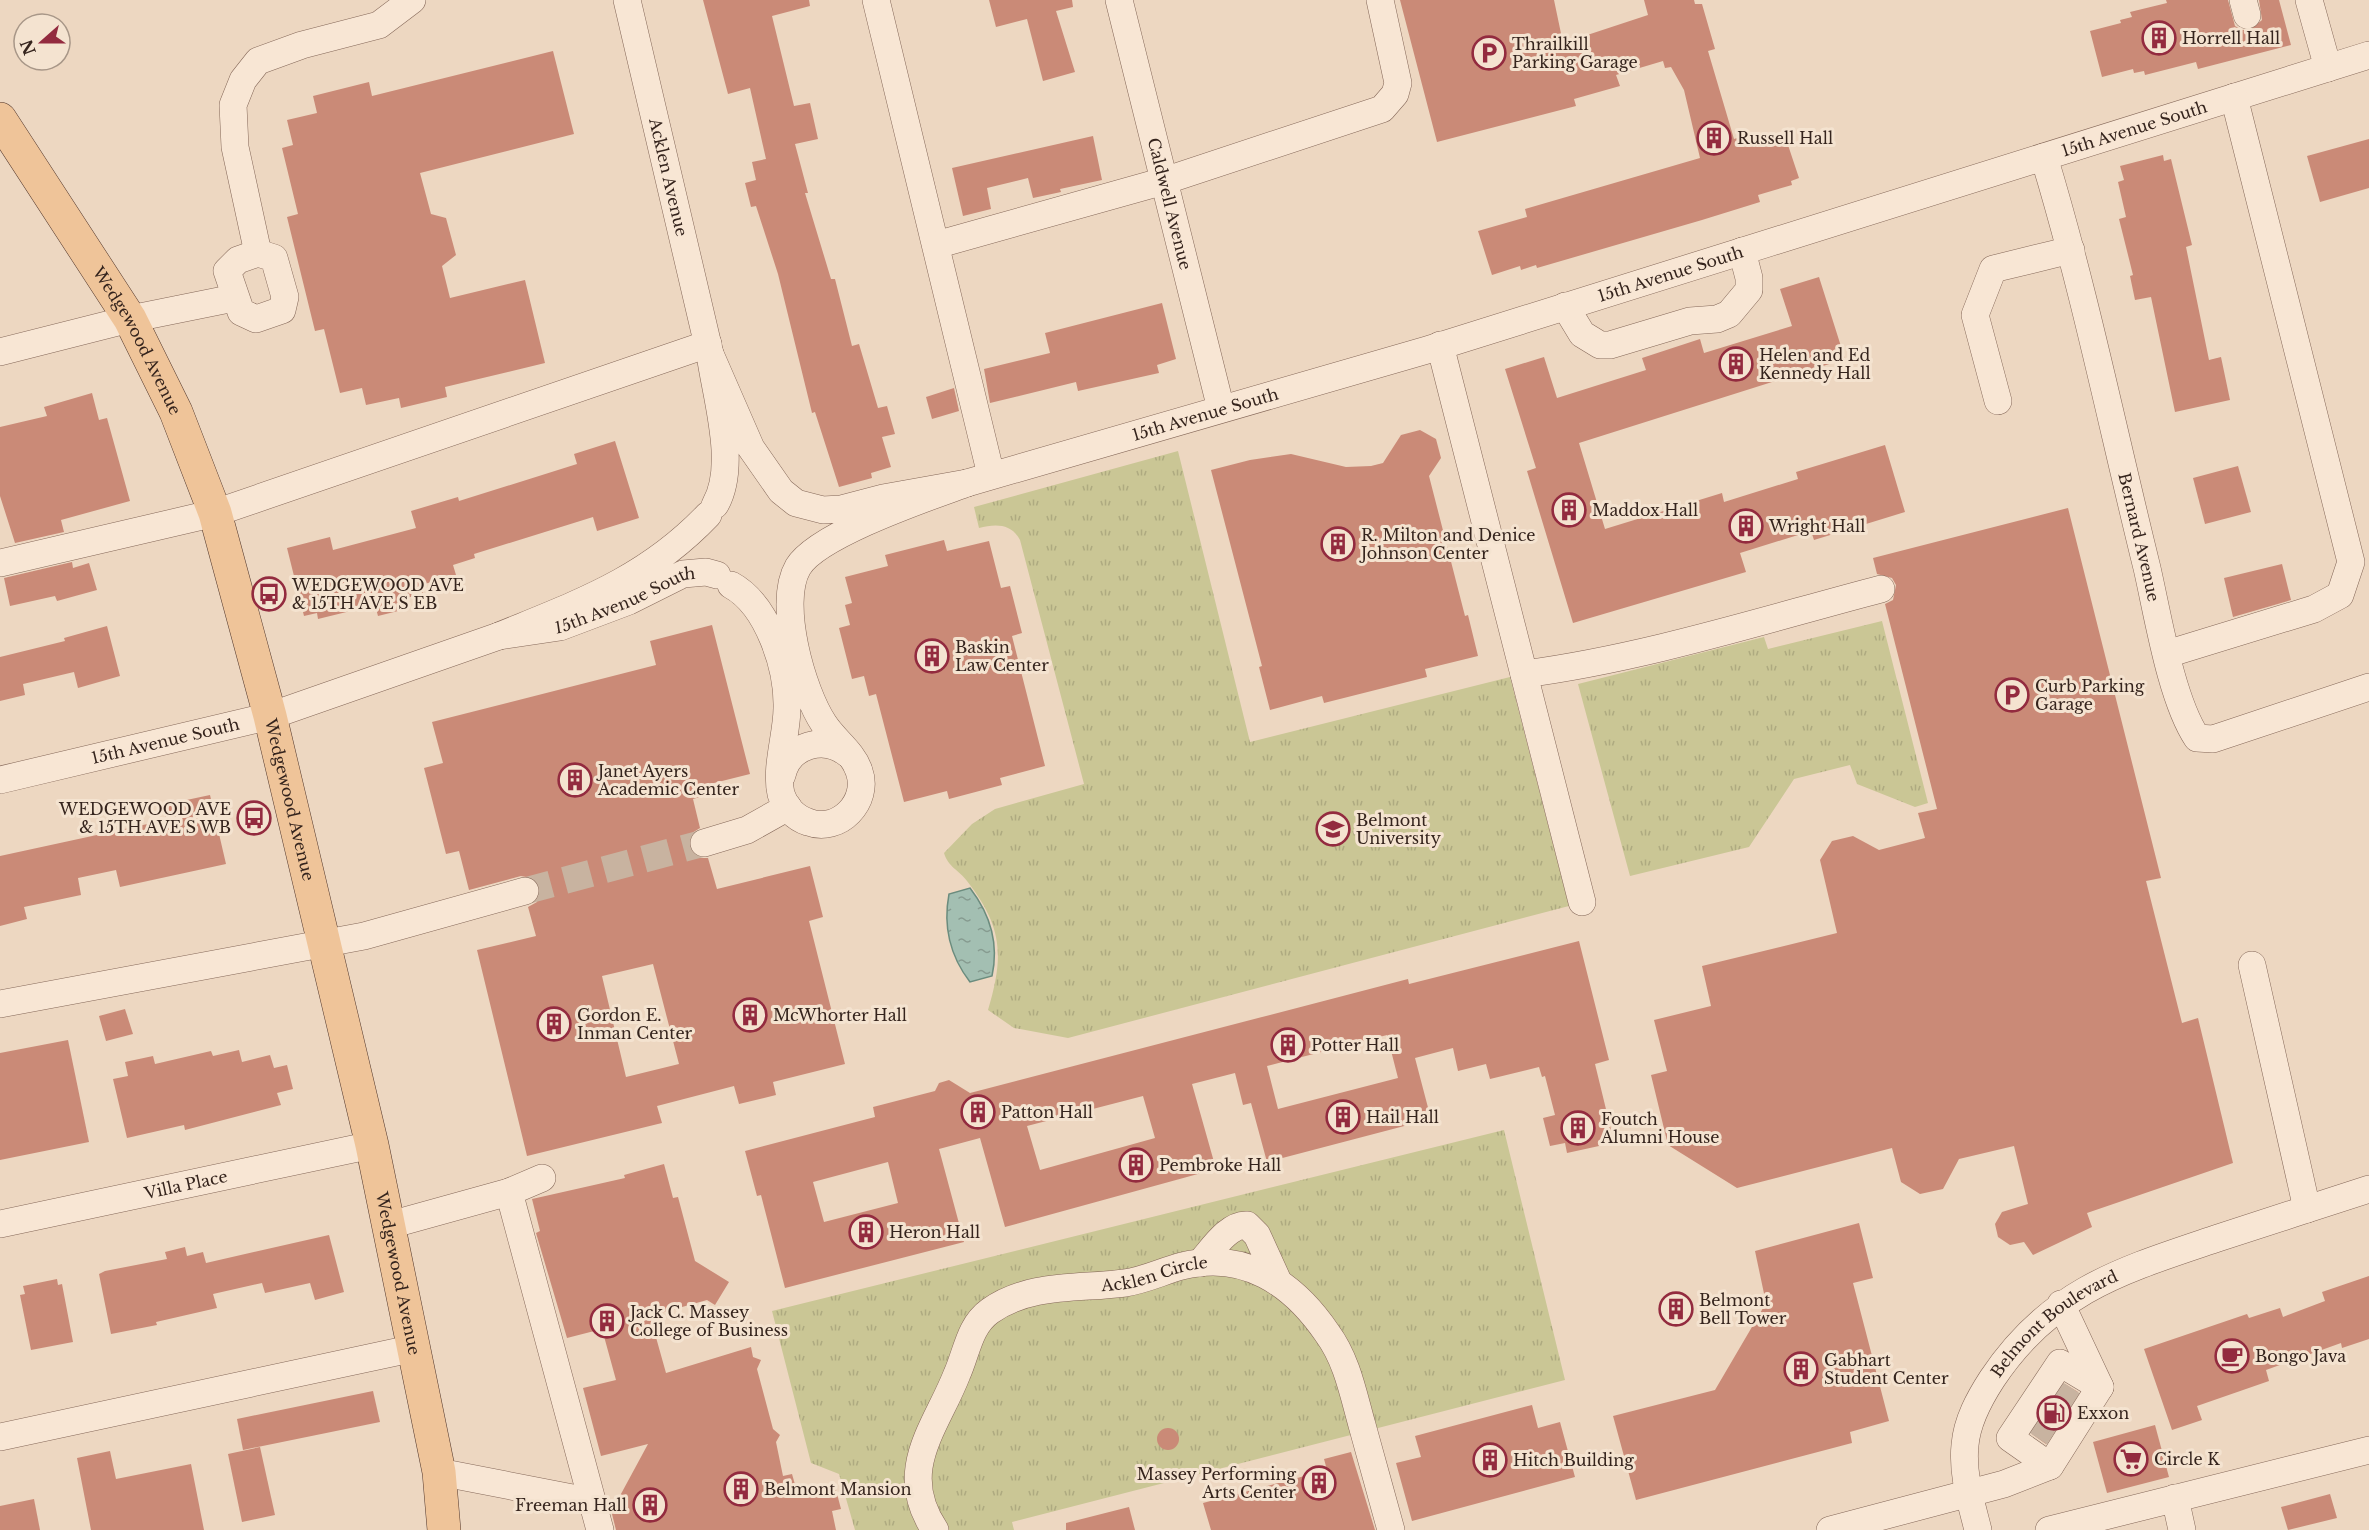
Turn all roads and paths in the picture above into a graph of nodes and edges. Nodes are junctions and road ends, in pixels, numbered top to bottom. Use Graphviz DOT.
graph roads {
  1 [pos="412,0"];
  2 [pos="627,0"];
  3 [pos="876,0"];
  4 [pos="1119,0"];
  5 [pos="1380,0"];
  6 [pos="2310,0"];
  7 [pos="2369,55"];
  8 [pos="2328,68"];
  9 [pos="2234,97"];
  10 [pos="0,119"];
  11 [pos="2044,157"];
  12 [pos="1164,181"];
  13 [pos="936,245"];
  14 [pos="2071,250"];
  15 [pos="1742,251"];
  16 [pos="258,253"];
  17 [pos="234,297"];
  18 [pos="1565,306"];
  19 [pos="130,319"];
  20 [pos="1440,345"];
  21 [pos="709,349"];
  22 [pos="0,352"];
  23 [pos="1998,400"];
  24 [pos="1221,409"];
  25 [pos="979,479"];
  26 [pos="789,499"];
  27 [pos="711,510"];
  28 [pos="215,513"];
  29 [pos="0,563"];
  30 [pos="798,567"];
  31 [pos="724,580"];
  32 [pos="1881,589"];
  33 [pos="499,636"];
  34 [pos="2167,654"];
  35 [pos="1524,674"];
  36 [pos="2369,687"];
  37 [pos="270,716"];
  38 [pos="853,760"];
  39 [pos="780,779"];
  40 [pos="0,780"];
  41 [pos="788,807"];
  42 [pos="704,843"];
  43 [pos="525,891"];
  44 [pos="1582,902"];
  45 [pos="324,942"];
  46 [pos="2252,965"];
  47 [pos="0,1004"];
  48 [pos="372,1145"];
  49 [pos="542,1178"];
  50 [pos="2369,1189"];
  51 [pos="509,1192"];
  52 [pos="2307,1209"];
  53 [pos="0,1224"];
  54 [pos="390,1225"];
  55 [pos="1200,1263"];
  56 [pos="1276,1279"];
  57 [pos="2061,1304"];
  58 [pos="415,1348"];
  59 [pos="2100,1387"];
  60 [pos="0,1437"];
  61 [pos="2367,1457"];
  62 [pos="2050,1466"];
  63 [pos="439,1472"];
  64 [pos="1969,1493"];
  65 [pos="2175,1498"];
  66 [pos="593,1502"];
  67 [pos="444,1530"];
  68 [pos="600,1530"];
  69 [pos="935,1530"];
  70 [pos="1391,1530"];
  71 [pos="1830,1530"];
  72 [pos="1978,1530"];
  73 [pos="2049,1530"];
  74 [pos="2182,1530"];
  1 -- 16 [label="street"];
  2 -- 21 [label="street, Acklen Avenue"];
  3 -- 13 [label="street"];
  4 -- 12 [label="street, Caldwell Avenue"];
  5 -- 12 [label="street"];
  6 -- 8 [label="street"];
  7 -- 8 [label="street, 15th Avenue South"];
  8 -- 9 [label="street, 15th Avenue South"];
  9 -- 11 [label="street, 15th Avenue South"];
  9 -- 34 [label="street"];
  10 -- 19 [label="main road, Wedgewood Avenue"];
  11 -- 14 [label="street, Bernard Avenue"];
  11 -- 15 [label="street, 15th Avenue South"];
  12 -- 13 [label="street"];
  12 -- 24 [label="street, Caldwell Avenue"];
  13 -- 25 [label="street"];
  14 -- 23 [label="street"];
  14 -- 34 [label="street, Bernard Avenue"];
  15 -- 18 [label="street, 15th Avenue South"];
  15 -- 18 [label="street"];
  16 -- 17 [label="street"];
  16 -- 17 [label="street"];
  17 -- 19 [label="street"];
  18 -- 20 [label="street, 15th Avenue South"];
  19 -- 22 [label="street"];
  19 -- 28 [label="main road, Wedgewood Avenue"];
  20 -- 24 [label="street, 15th Avenue South"];
  20 -- 35 [label="street"];
  21 -- 26 [label="street, Acklen Avenue"];
  21 -- 27 [label="street, Acklen Avenue"];
  21 -- 28 [label="street"];
  24 -- 25 [label="street, 15th Avenue South"];
  25 -- 26 [label="street, 15th Avenue South"];
  25 -- 30 [label="street, 15th Avenue South"];
  26 -- 27 [label="street"];
  26 -- 30 [label="street"];
  27 -- 31 [label="street"];
  27 -- 33 [label="street, 15th Avenue South"];
  28 -- 29 [label="street"];
  28 -- 37 [label="main road, Wedgewood Avenue"];
  30 -- 31 [label="street"];
  30 -- 38 [label="street"];
  31 -- 33 [label="street, 15th Avenue South"];
  31 -- 39 [label="street"];
  32 -- 35 [label="street"];
  33 -- 37 [label="street, 15th Avenue South"];
  34 -- 36 [label="street, Bernard Avenue"];
  35 -- 44 [label="street"];
  37 -- 40 [label="street, 15th Avenue South"];
  37 -- 45 [label="main road, Wedgewood Avenue"];
  38 -- 39 [label="street"];
  38 -- 41 [label="street"];
  39 -- 41 [label="street"];
  41 -- 42 [label="street"];
  43 -- 45 [label="street"];
  45 -- 47 [label="street"];
  45 -- 48 [label="main road, Wedgewood Avenue"];
  46 -- 52 [label="street"];
  48 -- 53 [label="street, Villa Place"];
  48 -- 54 [label="main road, Wedgewood Avenue"];
  49 -- 51 [label="street"];
  50 -- 52 [label="street, Belmont Boulevard"];
  51 -- 54 [label="street"];
  51 -- 66 [label="street"];
  52 -- 57 [label="street, Belmont Boulevard"];
  54 -- 58 [label="main road, Wedgewood Avenue"];
  55 -- 56 [label="street, Acklen Circle"];
  55 -- 56 [label="street"];
  55 -- 69 [label="street, Acklen Circle"];
  56 -- 70 [label="street, Acklen Circle"];
  57 -- 59 [label="street"];
  57 -- 64 [label="street, Belmont Boulevard"];
  58 -- 60 [label="street"];
  58 -- 63 [label="main road, Wedgewood Avenue"];
  59 -- 62 [label="street"];
  59 -- 62 [label="street"];
  61 -- 65 [label="street"];
  62 -- 64 [label="street"];
  63 -- 66 [label="street"];
  63 -- 67 [label="main road, Wedgewood Avenue"];
  64 -- 71 [label="street"];
  64 -- 72 [label="street, Belmont Boulevard"];
  65 -- 73 [label="street"];
  65 -- 74 [label="street"];
  66 -- 68 [label="street"];
}
